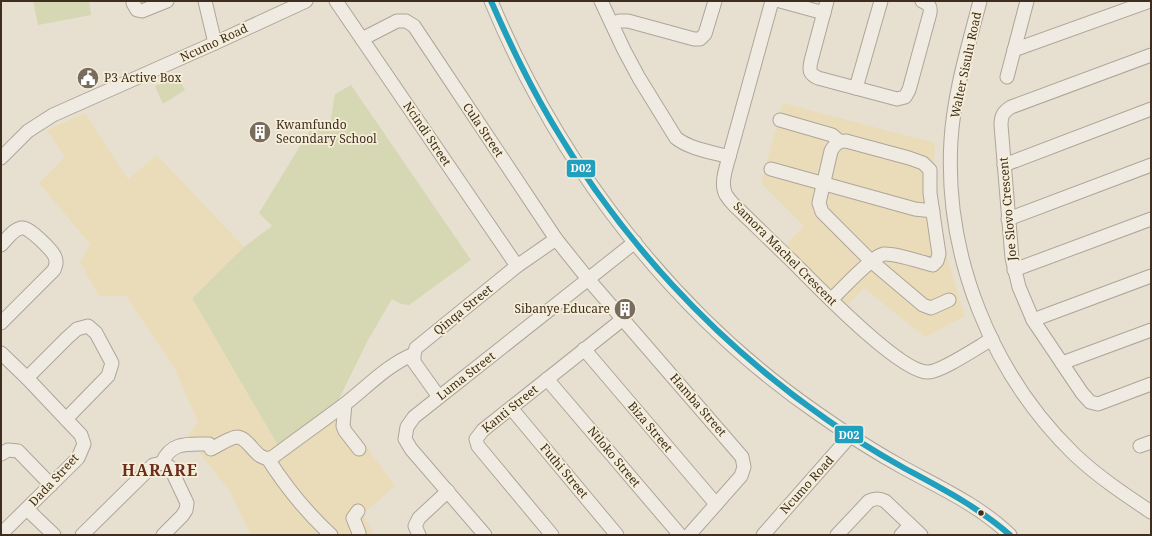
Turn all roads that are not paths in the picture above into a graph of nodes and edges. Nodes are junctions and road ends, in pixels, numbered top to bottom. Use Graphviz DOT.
graph roads {
  1 [pos="167,1"];
  2 [pos="205,1"];
  3 [pos="306,1"];
  4 [pos="336,1"];
  5 [pos="491,1"];
  6 [pos="601,1"];
  7 [pos="715,1"];
  8 [pos="772,1"];
  9 [pos="780,1"];
  10 [pos="880,1"];
  11 [pos="922,1"];
  12 [pos="980,1"];
  13 [pos="1027,1"];
  14 [pos="1150,1"];
  15 [pos="133,4"];
  16 [pos="826,7"];
  17 [pos="612,24"];
  18 [pos="362,39"];
  19 [pos="215,43"];
  20 [pos="1014,50"];
  21 [pos="1151,55"];
  22 [pos="1007,77"];
  23 [pos="856,88"];
  24 [pos="1151,109"];
  25 [pos="780,120"];
  26 [pos="838,141"];
  27 [pos="729,157"];
  28 [pos="1,158"];
  29 [pos="1004,165"];
  30 [pos="1151,165"];
  31 [pos="771,169"];
  32 [pos="822,184"];
  33 [pos="933,211"];
  34 [pos="1008,219"];
  35 [pos="1151,219"];
  36 [pos="556,239"];
  37 [pos="635,242"];
  38 [pos="1,245"];
  39 [pos="871,261"];
  40 [pos="517,266"];
  41 [pos="1014,270"];
  42 [pos="1151,276"];
  43 [pos="588,279"];
  44 [pos="831,300"];
  45 [pos="949,300"];
  46 [pos="622,319"];
  47 [pos="1033,320"];
  48 [pos="1,323"];
  49 [pos="1151,330"];
  50 [pos="992,339"];
  51 [pos="584,349"];
  52 [pos="1,353"];
  53 [pos="414,354"];
  54 [pos="1062,364"];
  55 [pos="27,378"];
  56 [pos="547,379"];
  57 [pos="1151,384"];
  58 [pos="439,397"];
  59 [pos="345,404"];
  60 [pos="511,408"];
  61 [pos="66,419"];
  62 [pos="851,435"];
  63 [pos="359,449"];
  64 [pos="1,454"];
  65 [pos="268,459"];
  66 [pos="162,463"];
  67 [pos="51,485"];
  68 [pos="448,491"];
  69 [pos="716,504"];
  70 [pos="27,509"];
  71 [pos="358,511"];
  72 [pos="1151,512"];
  73 [pos="910,525"];
  74 [pos="1,534"];
  75 [pos="1006,534"];
  76 [pos="54,535"];
  77 [pos="82,535"];
  78 [pos="163,535"];
  79 [pos="331,535"];
  80 [pos="358,535"];
  81 [pos="419,535"];
  82 [pos="485,535"];
  83 [pos="552,535"];
  84 [pos="617,535"];
  85 [pos="680,535"];
  86 [pos="688,535"];
  87 [pos="763,535"];
  88 [pos="837,535"];
  89 [pos="901,535"];
  90 [pos="921,535"];
  1 -- 15 [label="street"];
  2 -- 19 [label="street"];
  3 -- 19 [label="street, Ncumo Road"];
  4 -- 18 [label="street, Ncindi Street"];
  5 -- 37 [label="street"];
  6 -- 17 [label="street"];
  7 -- 17 [label="street"];
  8 -- 27 [label="street, Samora Machel Crescent"];
  9 -- 16 [label="street"];
  10 -- 23 [label="street"];
  11 -- 23 [label="street"];
  12 -- 50 [label="street, Walter Sisulu Road"];
  13 -- 20 [label="street"];
  14 -- 20 [label="street"];
  16 -- 23 [label="street"];
  17 -- 27 [label="street"];
  18 -- 36 [label="street, Cula Street"];
  18 -- 40 [label="street, Ncindi Street"];
  19 -- 28 [label="street, Ncumo Road"];
  20 -- 22 [label="street"];
  21 -- 29 [label="street, Joe Slovo Crescent"];
  24 -- 29 [label="street"];
  25 -- 26 [label="street"];
  26 -- 32 [label="street"];
  26 -- 33 [label="street"];
  27 -- 44 [label="street, Samora Machel Crescent"];
  29 -- 34 [label="street, Joe Slovo Crescent"];
  30 -- 34 [label="street"];
  31 -- 32 [label="street"];
  32 -- 33 [label="street"];
  32 -- 39 [label="street"];
  33 -- 39 [label="street"];
  34 -- 41 [label="street, Joe Slovo Crescent"];
  35 -- 41 [label="street"];
  36 -- 40 [label="street, Qinqa Street"];
  36 -- 43 [label="street, Cula Street"];
  37 -- 43 [label="street, Luma Street"];
  37 -- 62 [label="street"];
  38 -- 48 [label="street"];
  39 -- 44 [label="street"];
  39 -- 45 [label="street"];
  40 -- 53 [label="street, Qinqa Street"];
  41 -- 47 [label="street, Joe Slovo Crescent"];
  42 -- 47 [label="street"];
  43 -- 46 [label="street, Hamba Street"];
  43 -- 58 [label="street, Luma Street"];
  44 -- 50 [label="street, Samora Machel Crescent"];
  46 -- 51 [label="street, Kanti Street"];
  46 -- 69 [label="street, Hamba Street"];
  47 -- 54 [label="street, Joe Slovo Crescent"];
  49 -- 54 [label="street"];
  50 -- 72 [label="street, Walter Sisulu Road"];
  51 -- 56 [label="street, Kanti Street"];
  51 -- 69 [label="street, Biza Street"];
  52 -- 55 [label="street, Dada Street"];
  53 -- 58 [label="street"];
  53 -- 59 [label="street"];
  54 -- 57 [label="street, Joe Slovo Crescent"];
  55 -- 61 [label="street, Dada Street"];
  55 -- 61 [label="street"];
  56 -- 60 [label="street, Kanti Street"];
  56 -- 85 [label="street, Ntloko Street"];
  58 -- 68 [label="street, Luma Street"];
  59 -- 63 [label="street"];
  59 -- 65 [label="street"];
  60 -- 83 [label="street, Kanti Street"];
  60 -- 84 [label="street, Futhi Street"];
  61 -- 67 [label="street, Dada Street"];
  62 -- 75 [label="street"];
  62 -- 87 [label="street, Ncumo Road"];
  64 -- 67 [label="street"];
  65 -- 66 [label="street"];
  65 -- 79 [label="street"];
  66 -- 77 [label="street"];
  66 -- 78 [label="street"];
  67 -- 70 [label="street, Dada Street"];
  68 -- 81 [label="street"];
  68 -- 82 [label="street, Luma Street"];
  69 -- 86 [label="street, Hamba Street"];
  70 -- 74 [label="street, Dada Street"];
  70 -- 76 [label="street"];
  71 -- 80 [label="street"];
  73 -- 88 [label="street"];
  73 -- 89 [label="street"];
  73 -- 90 [label="street"];
}
